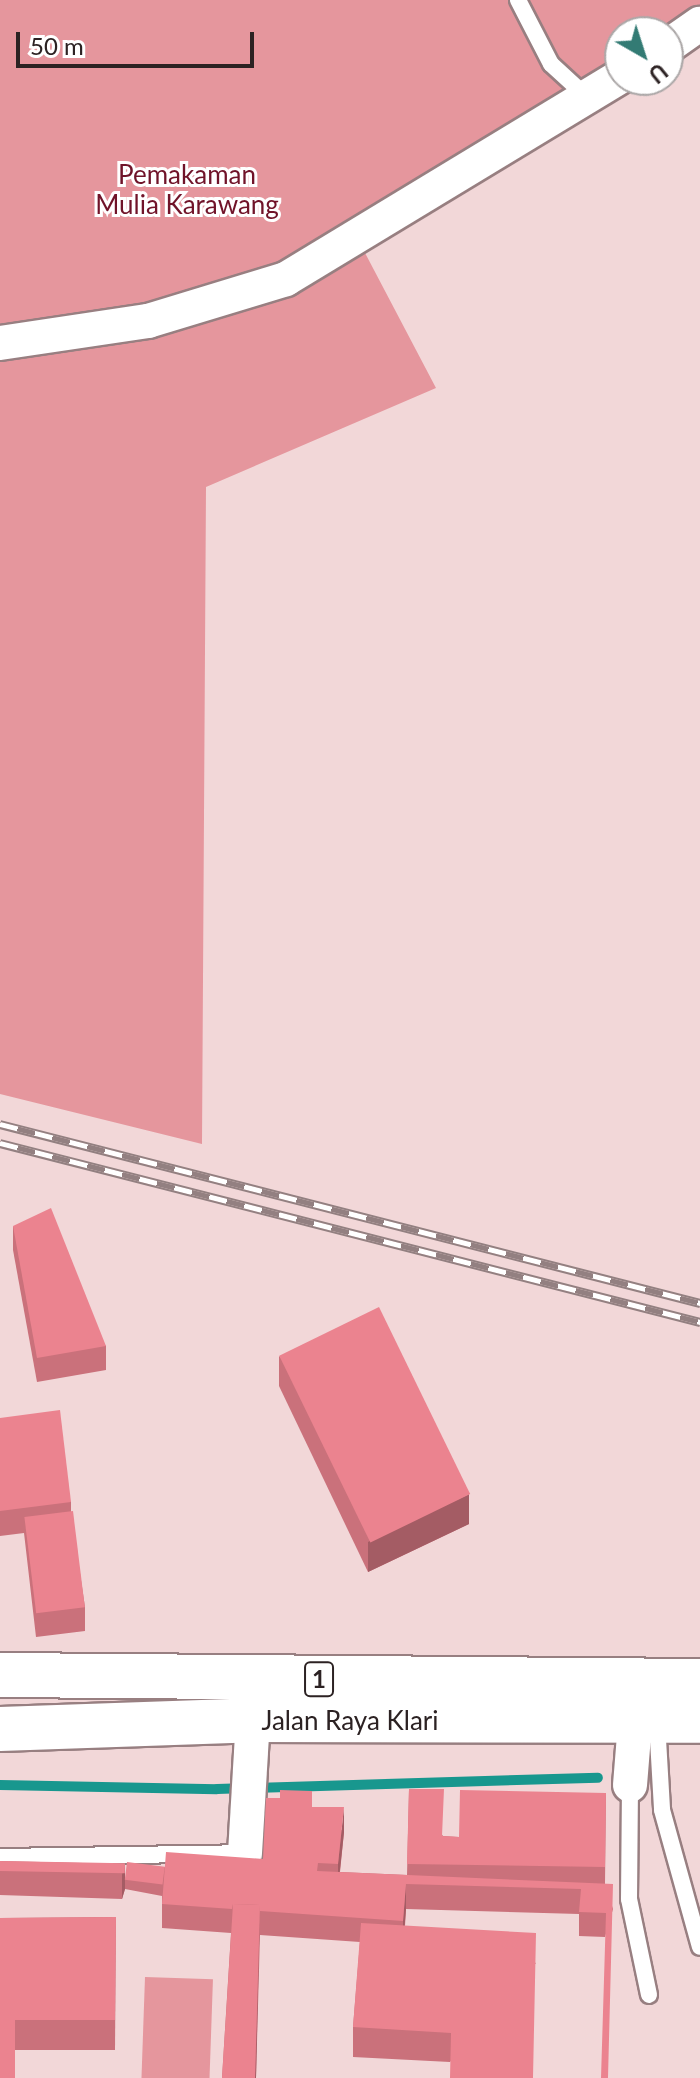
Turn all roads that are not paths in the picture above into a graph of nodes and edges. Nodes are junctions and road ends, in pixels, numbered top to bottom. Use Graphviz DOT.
graph roads {
  1 [pos="518,0"];
  2 [pos="604,87"];
  3 [pos="587,97"];
  4 [pos="0,343"];
  5 [pos="0,1675"];
  6 [pos="700,1681"];
  7 [pos="253,1720"];
  8 [pos="700,1721"];
  9 [pos="0,1729"];
  10 [pos="645,1746"];
  11 [pos="245,1853"];
  12 [pos="0,1857"];
  13 [pos="700,1947"];
  14 [pos="649,1995"];
  1 -- 3 [label="lane"];
  2 -- 3 [label="street"];
  3 -- 4 [label="street"];
  5 -- 10 [label="main road, Jalan Raya Klari / 1"];
  6 -- 10 [label="main road, Jalan Raya Klari / 1"];
  7 -- 9 [label="main road, Jalan Raya Klari / 1"];
  7 -- 10 [label="main road, Jalan Raya Klari / 1"];
  7 -- 11 [label="street"];
  8 -- 10 [label="main road, Jalan Raya Klari / 1"];
  10 -- 13 [label="lane"];
  10 -- 14 [label="lane"];
  11 -- 12 [label="lane"];
}
